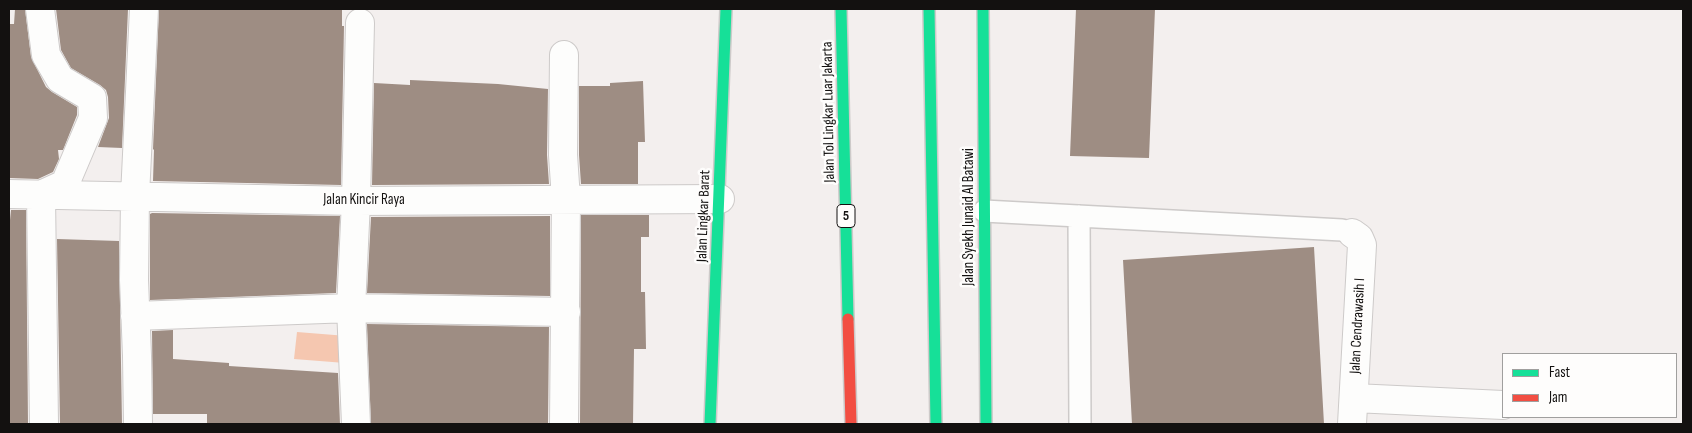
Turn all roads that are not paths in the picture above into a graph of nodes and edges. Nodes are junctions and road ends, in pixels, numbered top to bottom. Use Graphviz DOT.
graph roads {
  1 [pos="40,9"];
  2 [pos="144,9"];
  3 [pos="726,9"];
  4 [pos="841,9"];
  5 [pos="929,9"];
  6 [pos="983,9"];
  7 [pos="360,23"];
  8 [pos="564,55"];
  9 [pos="9,194"];
  10 [pos="42,196"];
  11 [pos="135,196"];
  12 [pos="566,199"];
  13 [pos="720,199"];
  14 [pos="356,201"];
  15 [pos="984,211"];
  16 [pos="1079,216"];
  17 [pos="1352,233"];
  18 [pos="351,308"];
  19 [pos="566,312"];
  20 [pos="135,316"];
  21 [pos="1502,405"];
  22 [pos="1353,411"];
  23 [pos="44,424"];
  24 [pos="138,424"];
  25 [pos="356,424"];
  26 [pos="564,424"];
  27 [pos="710,424"];
  28 [pos="851,424"];
  29 [pos="936,424"];
  30 [pos="986,424"];
  31 [pos="1080,424"];
  1 -- 10 [label="street"];
  2 -- 11 [label="street"];
  3 -- 13 [label="main road, Jalan Lingkar Barat"];
  4 -- 28 [label="main road, Jalan Tol Lingkar Luar Jakarta / 5"];
  5 -- 29 [label="main road"];
  6 -- 15 [label="main road, Jalan Syekh Junaid Al Batawi"];
  7 -- 14 [label="street"];
  8 -- 12 [label="street"];
  9 -- 10 [label="street, Jalan Kincir Raya"];
  10 -- 11 [label="street, Jalan Kincir Raya"];
  10 -- 23 [label="street"];
  11 -- 14 [label="street, Jalan Kincir Raya"];
  11 -- 20 [label="street"];
  12 -- 13 [label="street, Jalan Kincir Raya"];
  12 -- 14 [label="street, Jalan Kincir Raya"];
  12 -- 19 [label="street"];
  13 -- 27 [label="main road, Jalan Lingkar Barat"];
  14 -- 18 [label="street"];
  15 -- 16 [label="lane"];
  15 -- 30 [label="main road, Jalan Syekh Junaid Al Batawi"];
  16 -- 17 [label="lane"];
  16 -- 31 [label="lane"];
  17 -- 22 [label="street, Jalan Cendrawasih I"];
  18 -- 19 [label="street"];
  18 -- 20 [label="street"];
  18 -- 25 [label="street"];
  19 -- 26 [label="street"];
  20 -- 24 [label="street"];
  21 -- 22 [label="street"];
}
